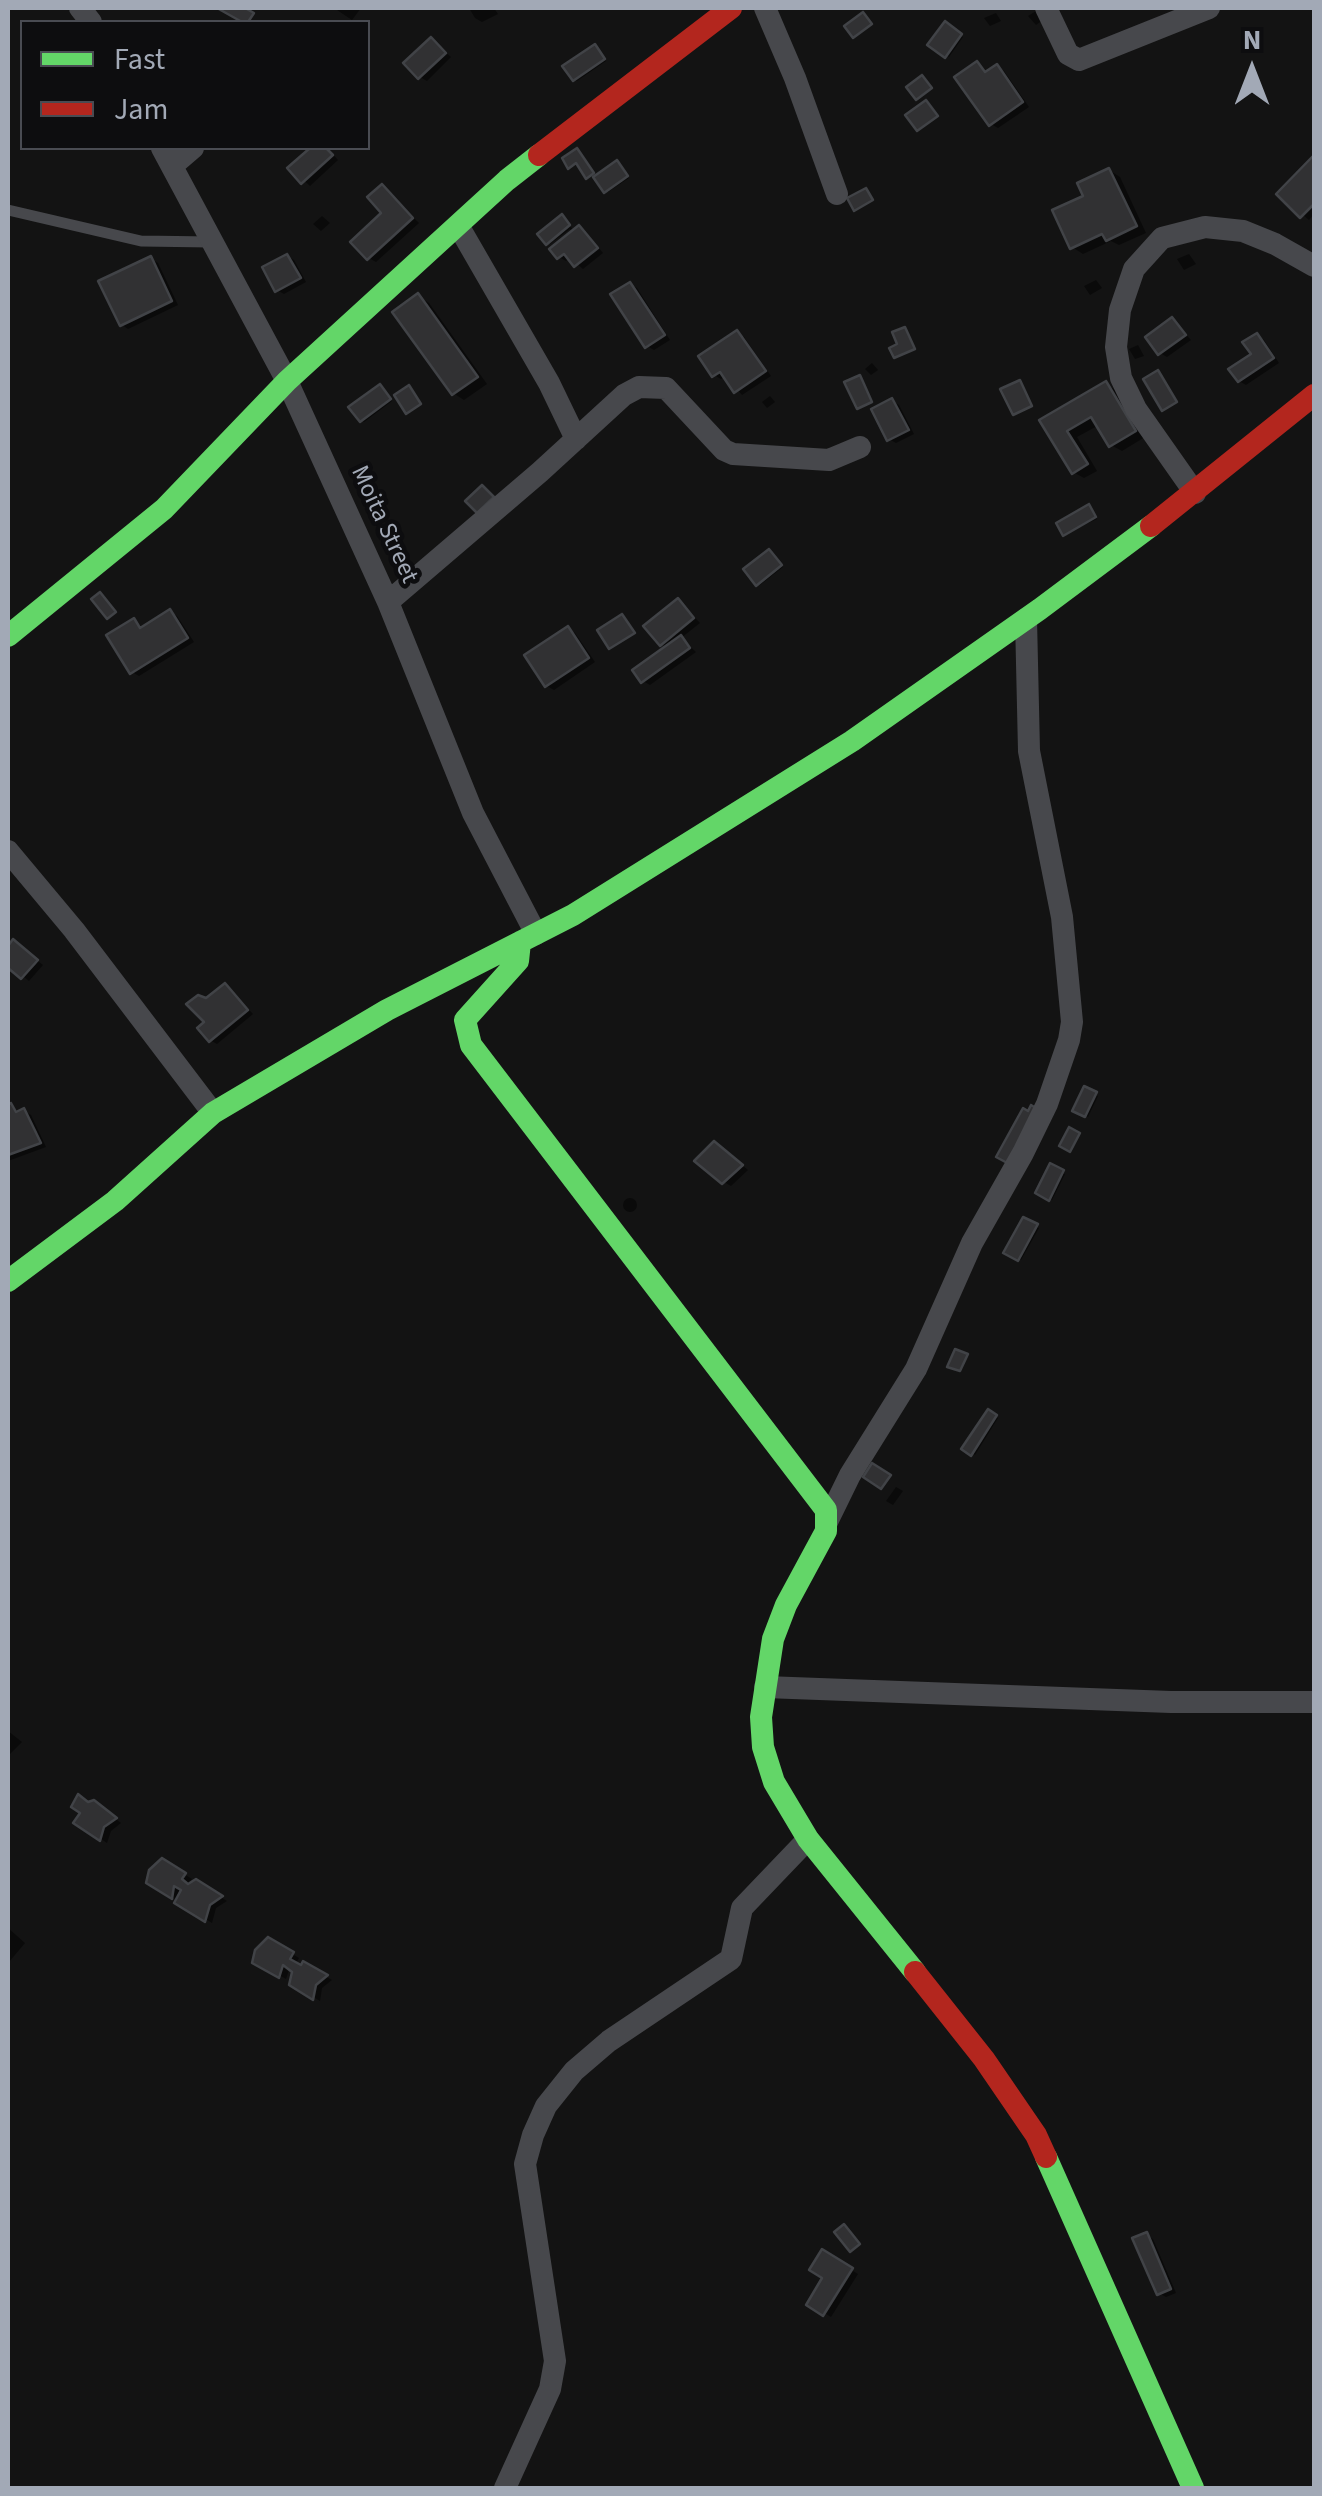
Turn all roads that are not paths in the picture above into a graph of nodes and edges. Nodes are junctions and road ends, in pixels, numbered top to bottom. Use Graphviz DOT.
graph roads {
  1 [pos="732,8"];
  2 [pos="765,8"];
  3 [pos="1046,8"];
  4 [pos="1210,8"];
  5 [pos="167,157"];
  6 [pos="836,194"];
  7 [pos="8,210"];
  8 [pos="458,227"];
  9 [pos="211,242"];
  10 [pos="1314,266"];
  11 [pos="287,381"];
  12 [pos="1314,395"];
  13 [pos="576,438"];
  14 [pos="860,447"];
  15 [pos="1196,493"];
  16 [pos="388,602"];
  17 [pos="1026,619"];
  18 [pos="8,636"];
  19 [pos="8,852"];
  20 [pos="528,938"];
  21 [pos="213,1113"];
  22 [pos="8,1281"];
  23 [pos="828,1522"];
  24 [pos="766,1687"];
  25 [pos="1314,1702"];
  26 [pos="808,1839"];
  27 [pos="506,2488"];
  28 [pos="1192,2488"];
  1 -- 8 [label="street"];
  2 -- 6 [label="street"];
  3 -- 4 [label="street"];
  5 -- 9 [label="street, Moita Street"];
  7 -- 9 [label="lane"];
  8 -- 11 [label="street"];
  8 -- 13 [label="street"];
  9 -- 11 [label="street, Moita Street"];
  10 -- 15 [label="street"];
  11 -- 16 [label="street, Moita Street"];
  11 -- 18 [label="street"];
  12 -- 15 [label="street"];
  13 -- 14 [label="street"];
  13 -- 16 [label="street"];
  15 -- 17 [label="street"];
  16 -- 20 [label="street, Moita Street"];
  17 -- 20 [label="street"];
  17 -- 23 [label="street"];
  19 -- 21 [label="street"];
  20 -- 21 [label="street"];
  20 -- 23 [label="street"];
  21 -- 22 [label="street"];
  23 -- 24 [label="street"];
  24 -- 25 [label="street"];
  24 -- 26 [label="street"];
  26 -- 27 [label="street"];
  26 -- 28 [label="street"];
}
